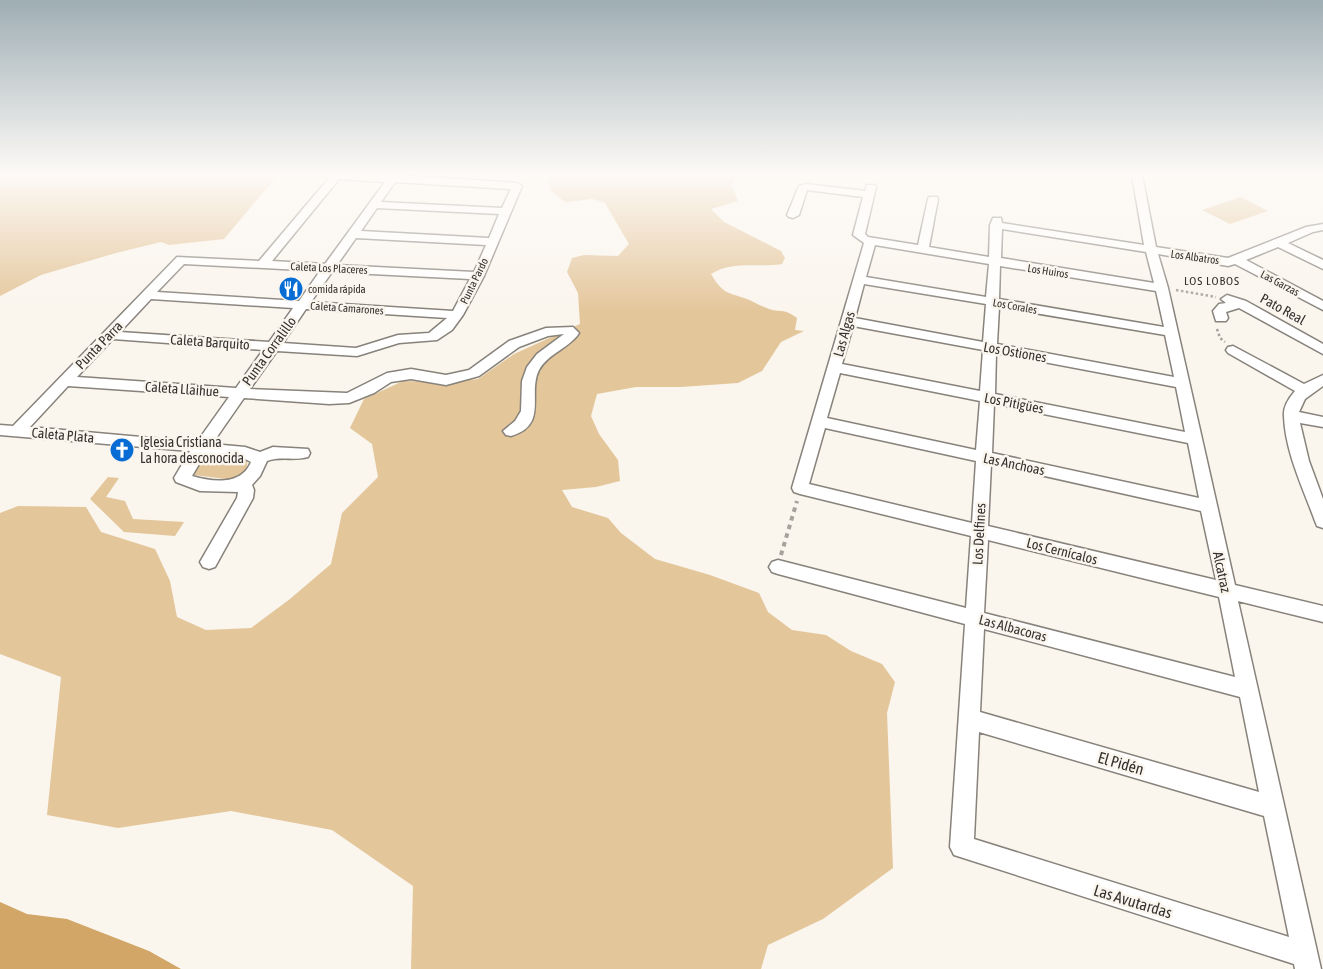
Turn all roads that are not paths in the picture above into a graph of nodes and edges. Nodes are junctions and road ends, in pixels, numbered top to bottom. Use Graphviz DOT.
graph roads {
  1 [pos="299,220"];
  2 [pos="362,220"];
  3 [pos="502,220"];
  4 [pos="863,220"];
  5 [pos="929,220"];
  6 [pos="1145,220"];
  7 [pos="997,222"];
  8 [pos="1323,227"];
  9 [pos="352,234"];
  10 [pos="870,241"];
  11 [pos="493,242"];
  12 [pos="1279,243"];
  13 [pos="922,250"];
  14 [pos="1151,250"];
  15 [pos="181,260"];
  16 [pos="1237,260"];
  17 [pos="994,262"];
  18 [pos="263,264"];
  19 [pos="1323,265"];
  20 [pos="328,268"];
  21 [pos="478,276"];
  22 [pos="859,279"];
  23 [pos="1162,288"];
  24 [pos="147,295"];
  25 [pos="1227,299"];
  26 [pos="992,302"];
  27 [pos="1241,304"];
  28 [pos="302,305"];
  29 [pos="1323,306"];
  30 [pos="457,315"];
  31 [pos="1221,318"];
  32 [pos="848,321"];
  33 [pos="1171,332"];
  34 [pos="109,335"];
  35 [pos="429,338"];
  36 [pos="273,346"];
  37 [pos="990,347"];
  38 [pos="1233,350"];
  39 [pos="1323,350"];
  40 [pos="835,367"];
  41 [pos="1323,380"];
  42 [pos="64,381"];
  43 [pos="1182,383"];
  44 [pos="1303,390"];
  45 [pos="239,393"];
  46 [pos="987,398"];
  47 [pos="1291,416"];
  48 [pos="819,421"];
  49 [pos="1323,422"];
  50 [pos="1,430"];
  51 [pos="17,431"];
  52 [pos="511,431"];
  53 [pos="1194,439"];
  54 [pos="199,450"];
  55 [pos="302,453"];
  56 [pos="984,457"];
  57 [pos="259,458"];
  58 [pos="240,484"];
  59 [pos="800,488"];
  60 [pos="1208,506"];
  61 [pos="1323,521"];
  62 [pos="979,531"];
  63 [pos="209,562"];
  64 [pos="778,567"];
  65 [pos="1226,590"];
  66 [pos="1323,614"];
  67 [pos="975,618"];
  68 [pos="1248,690"];
  69 [pos="969,718"];
  70 [pos="1273,807"];
  71 [pos="962,848"];
  72 [pos="1306,961"];
  1 -- 18 [label="street"];
  2 -- 9 [label="street, Punta Corralillo"];
  3 -- 11 [label="street, Punta Pardo"];
  4 -- 10 [label="street"];
  5 -- 13 [label="street"];
  6 -- 14 [label="street, Alcatraz"];
  7 -- 14 [label="street, Los Albatros"];
  7 -- 17 [label="street, Los Delfines"];
  8 -- 12 [label="street, Los Albatros"];
  9 -- 11 [label="street"];
  9 -- 20 [label="street, Punta Corralillo"];
  10 -- 13 [label="street, Los Huiros"];
  10 -- 22 [label="street, Las Algas"];
  11 -- 21 [label="street, Punta Pardo"];
  12 -- 16 [label="street, Los Albatros"];
  12 -- 19 [label="street"];
  13 -- 17 [label="street, Los Huiros"];
  14 -- 16 [label="street, Los Albatros"];
  14 -- 23 [label="street, Alcatraz"];
  15 -- 18 [label="street, Caleta Los Placeres"];
  15 -- 24 [label="street, Punta Parra"];
  16 -- 29 [label="street, Las Garzas"];
  17 -- 23 [label="street, Los Huiros"];
  17 -- 26 [label="street, Los Delfines"];
  18 -- 20 [label="street, Caleta Los Placeres"];
  20 -- 21 [label="street, Caleta Los Placeres"];
  20 -- 28 [label="street, Punta Corralillo"];
  21 -- 30 [label="street, Punta Pardo"];
  22 -- 26 [label="street, Los Corales"];
  22 -- 32 [label="street, Las Algas"];
  23 -- 33 [label="street, Alcatraz"];
  24 -- 28 [label="street, Caleta Camarones"];
  24 -- 34 [label="street, Punta Parra"];
  25 -- 27 [label="street, Pato Real"];
  26 -- 33 [label="street, Los Corales"];
  26 -- 37 [label="street, Los Delfines"];
  27 -- 31 [label="street"];
  27 -- 39 [label="street, Pato Real"];
  28 -- 30 [label="street, Caleta Camarones"];
  28 -- 36 [label="street, Punta Corralillo"];
  30 -- 35 [label="street, Punta Pardo"];
  32 -- 37 [label="street, Los Ostiones"];
  32 -- 40 [label="street, Las Algas"];
  33 -- 43 [label="street, Alcatraz"];
  34 -- 36 [label="street, Caleta Barquito"];
  34 -- 42 [label="street, Punta Parra"];
  35 -- 36 [label="street, Caleta Barquito"];
  36 -- 45 [label="street, Punta Corralillo"];
  37 -- 43 [label="street, Los Ostiones"];
  37 -- 46 [label="street, Los Delfines"];
  38 -- 44 [label="street"];
  40 -- 46 [label="street, Los Pitigües"];
  40 -- 48 [label="street, Las Algas"];
  41 -- 44 [label="street"];
  42 -- 45 [label="street, Caleta Llaihue"];
  42 -- 51 [label="street, Punta Parra"];
  43 -- 53 [label="street, Alcatraz"];
  44 -- 47 [label="street"];
  45 -- 52 [label="street, Caleta Llaihue"];
  45 -- 54 [label="street, Punta Corralillo"];
  46 -- 53 [label="street, Los Pitigües"];
  46 -- 56 [label="street, Los Delfines"];
  47 -- 49 [label="street"];
  47 -- 61 [label="street"];
  48 -- 56 [label="street, Las Anchoas"];
  48 -- 59 [label="street, Las Algas"];
  50 -- 51 [label="street, Caleta Plata"];
  51 -- 54 [label="street, Caleta Plata"];
  53 -- 60 [label="street, Alcatraz"];
  54 -- 57 [label="street, Caleta Plata"];
  54 -- 58 [label="street, Punta Corralillo"];
  55 -- 57 [label="street, Caleta Plata"];
  56 -- 60 [label="street, Las Anchoas"];
  56 -- 62 [label="street, Los Delfines"];
  57 -- 58 [label="street"];
  58 -- 63 [label="street"];
  59 -- 62 [label="street, Los Cernícalos"];
  60 -- 65 [label="street, Alcatraz"];
  62 -- 65 [label="street, Los Cernícalos"];
  62 -- 67 [label="street, Los Delfines"];
  64 -- 67 [label="street, Las Albacoras"];
  65 -- 66 [label="street, Los Cernícalos"];
  65 -- 68 [label="street, Alcatraz"];
  67 -- 68 [label="street, Las Albacoras"];
  67 -- 69 [label="street, Los Delfines"];
  68 -- 70 [label="street, Alcatraz"];
  69 -- 70 [label="street, El Pidén"];
  69 -- 71 [label="street, Los Delfines"];
  70 -- 72 [label="street, Alcatraz"];
  71 -- 72 [label="street, Las Avutardas"];
}
